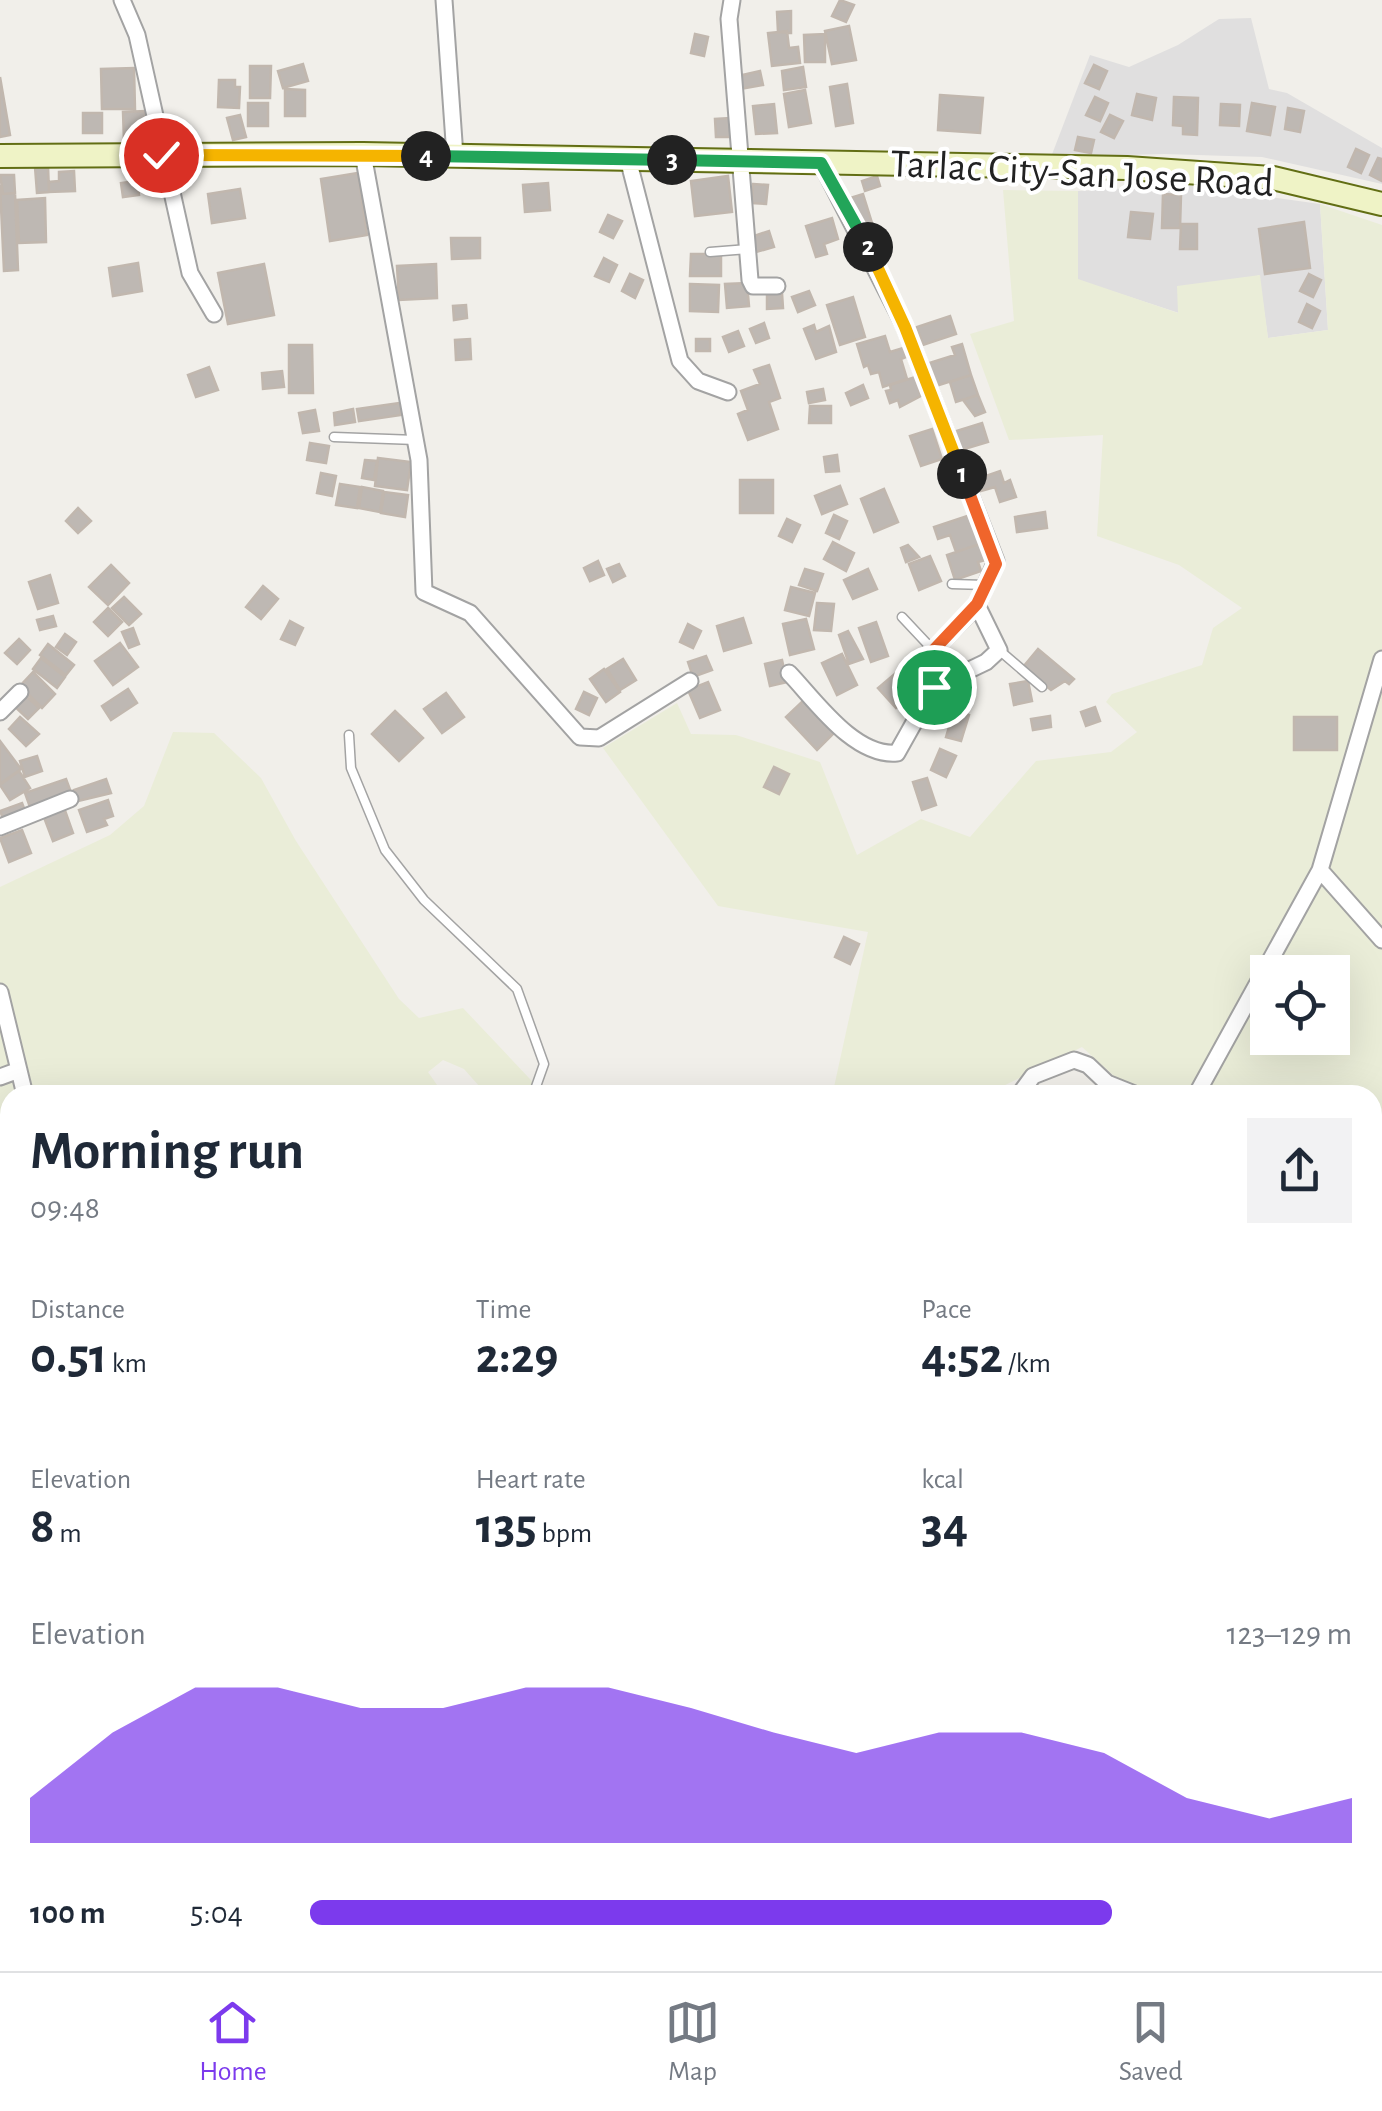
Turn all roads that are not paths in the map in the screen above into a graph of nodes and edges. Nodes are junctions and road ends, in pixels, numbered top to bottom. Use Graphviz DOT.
graph roads {
  1 [pos="122,0"];
  2 [pos="444,0"];
  3 [pos="732,0"];
  4 [pos="363,154"];
  5 [pos="161,155"];
  6 [pos="0,156"];
  7 [pos="456,156"];
  8 [pos="628,160"];
  9 [pos="743,162"];
  10 [pos="821,163"];
  11 [pos="1382,204"];
  12 [pos="748,248"];
  13 [pos="710,252"];
  14 [pos="777,286"];
  15 [pos="214,314"];
  16 [pos="728,392"];
  17 [pos="334,438"];
  18 [pos="416,440"];
  19 [pos="952,584"];
  20 [pos="985,585"];
  21 [pos="977,604"];
  22 [pos="902,617"];
  23 [pos="933,650"];
  24 [pos="999,650"];
  25 [pos="1382,659"];
  26 [pos="789,672"];
  27 [pos="690,681"];
  28 [pos="934,687"];
  29 [pos="1042,687"];
  30 [pos="20,692"];
  31 [pos="0,712"];
  32 [pos="349,735"];
  33 [pos="70,799"];
  34 [pos="0,826"];
  35 [pos="1320,870"];
  36 [pos="1382,940"];
  37 [pos="0,992"];
  38 [pos="19,1070"];
  39 [pos="0,1077"];
  40 [pos="23,1085"];
  41 [pos="537,1085"];
  42 [pos="1026,1085"];
  43 [pos="1114,1085"];
  44 [pos="1202,1085"];
  1 -- 5 [label="street"];
  2 -- 7 [label="street"];
  3 -- 9 [label="street"];
  4 -- 5 [label="main road, Tarlac City-San Jose Road"];
  4 -- 7 [label="main road, Tarlac City-San Jose Road"];
  4 -- 18 [label="street"];
  5 -- 6 [label="main road, Tarlac City-San Jose Road"];
  5 -- 15 [label="street"];
  7 -- 8 [label="main road, Tarlac City-San Jose Road"];
  8 -- 9 [label="main road, Tarlac City-San Jose Road"];
  8 -- 16 [label="street"];
  9 -- 10 [label="main road, Tarlac City-San Jose Road"];
  9 -- 12 [label="street"];
  10 -- 11 [label="main road, Tarlac City-San Jose Road"];
  10 -- 20 [label="street"];
  12 -- 13 [label="lane"];
  12 -- 14 [label="street"];
  17 -- 18 [label="lane"];
  18 -- 27 [label="street"];
  19 -- 20 [label="lane"];
  20 -- 21 [label="street"];
  21 -- 23 [label="street"];
  21 -- 24 [label="street"];
  22 -- 23 [label="lane"];
  23 -- 28 [label="street"];
  24 -- 28 [label="street"];
  24 -- 29 [label="lane"];
  25 -- 35 [label="street"];
  26 -- 28 [label="street"];
  30 -- 31 [label="street"];
  32 -- 41 [label="lane"];
  33 -- 34 [label="street"];
  35 -- 36 [label="street"];
  35 -- 44 [label="street"];
  37 -- 38 [label="street"];
  38 -- 39 [label="street"];
  38 -- 40 [label="street"];
  42 -- 43 [label="street"];
}
